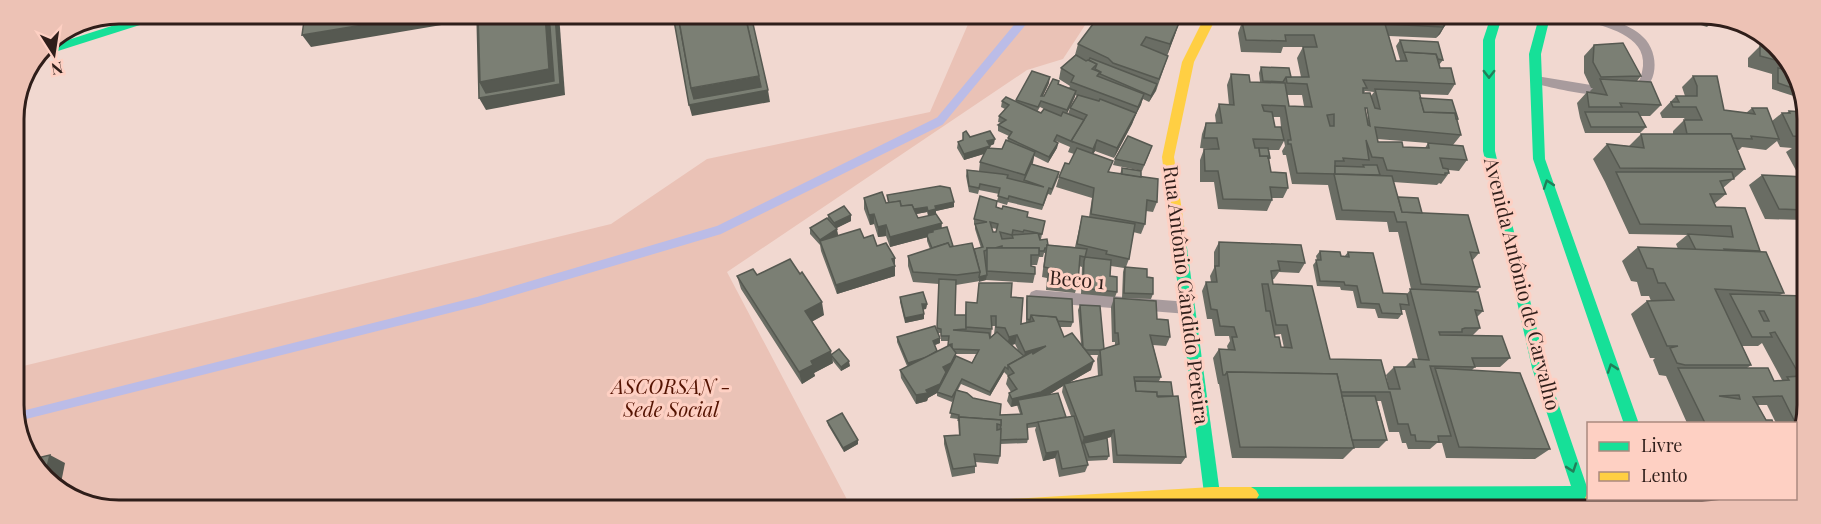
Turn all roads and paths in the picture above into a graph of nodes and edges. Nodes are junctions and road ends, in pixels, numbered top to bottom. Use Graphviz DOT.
graph roads {
  1 [pos="130,24"];
  2 [pos="1207,24"];
  3 [pos="1494,24"];
  4 [pos="1542,24"];
  5 [pos="1605,24"];
  6 [pos="56,48"];
  7 [pos="1536,80"];
  8 [pos="1036,296"];
  9 [pos="1188,308"];
  10 [pos="1555,421"];
  11 [pos="1632,422"];
  12 [pos="1582,456"];
  13 [pos="1587,494"];
  14 [pos="1212,495"];
  15 [pos="1587,496"];
  16 [pos="1128,500"];
  17 [pos="1213,500"];
  1 -- 6 [label="street"];
  2 -- 9 [label="street, Rua Antônio Cândido Pereira"];
  3 -- 10 [label="street, Avenida Antônio de Carvalho, one-way"];
  4 -- 7 [label="street"];
  5 -- 7 [label="lane"];
  11 -- 7 [label="street, one-way"];
  8 -- 9 [label="lane, Beco 1"];
  9 -- 14 [label="street, Rua Antônio Cândido Pereira"];
  10 -- 12 [label="street"];
  10 -- 13 [label="street, Avenida Antônio de Carvalho, one-way"];
  14 -- 15 [label="street"];
  14 -- 16 [label="street"];
  14 -- 17 [label="street, Rua Antônio Cândido Pereira"];
}
